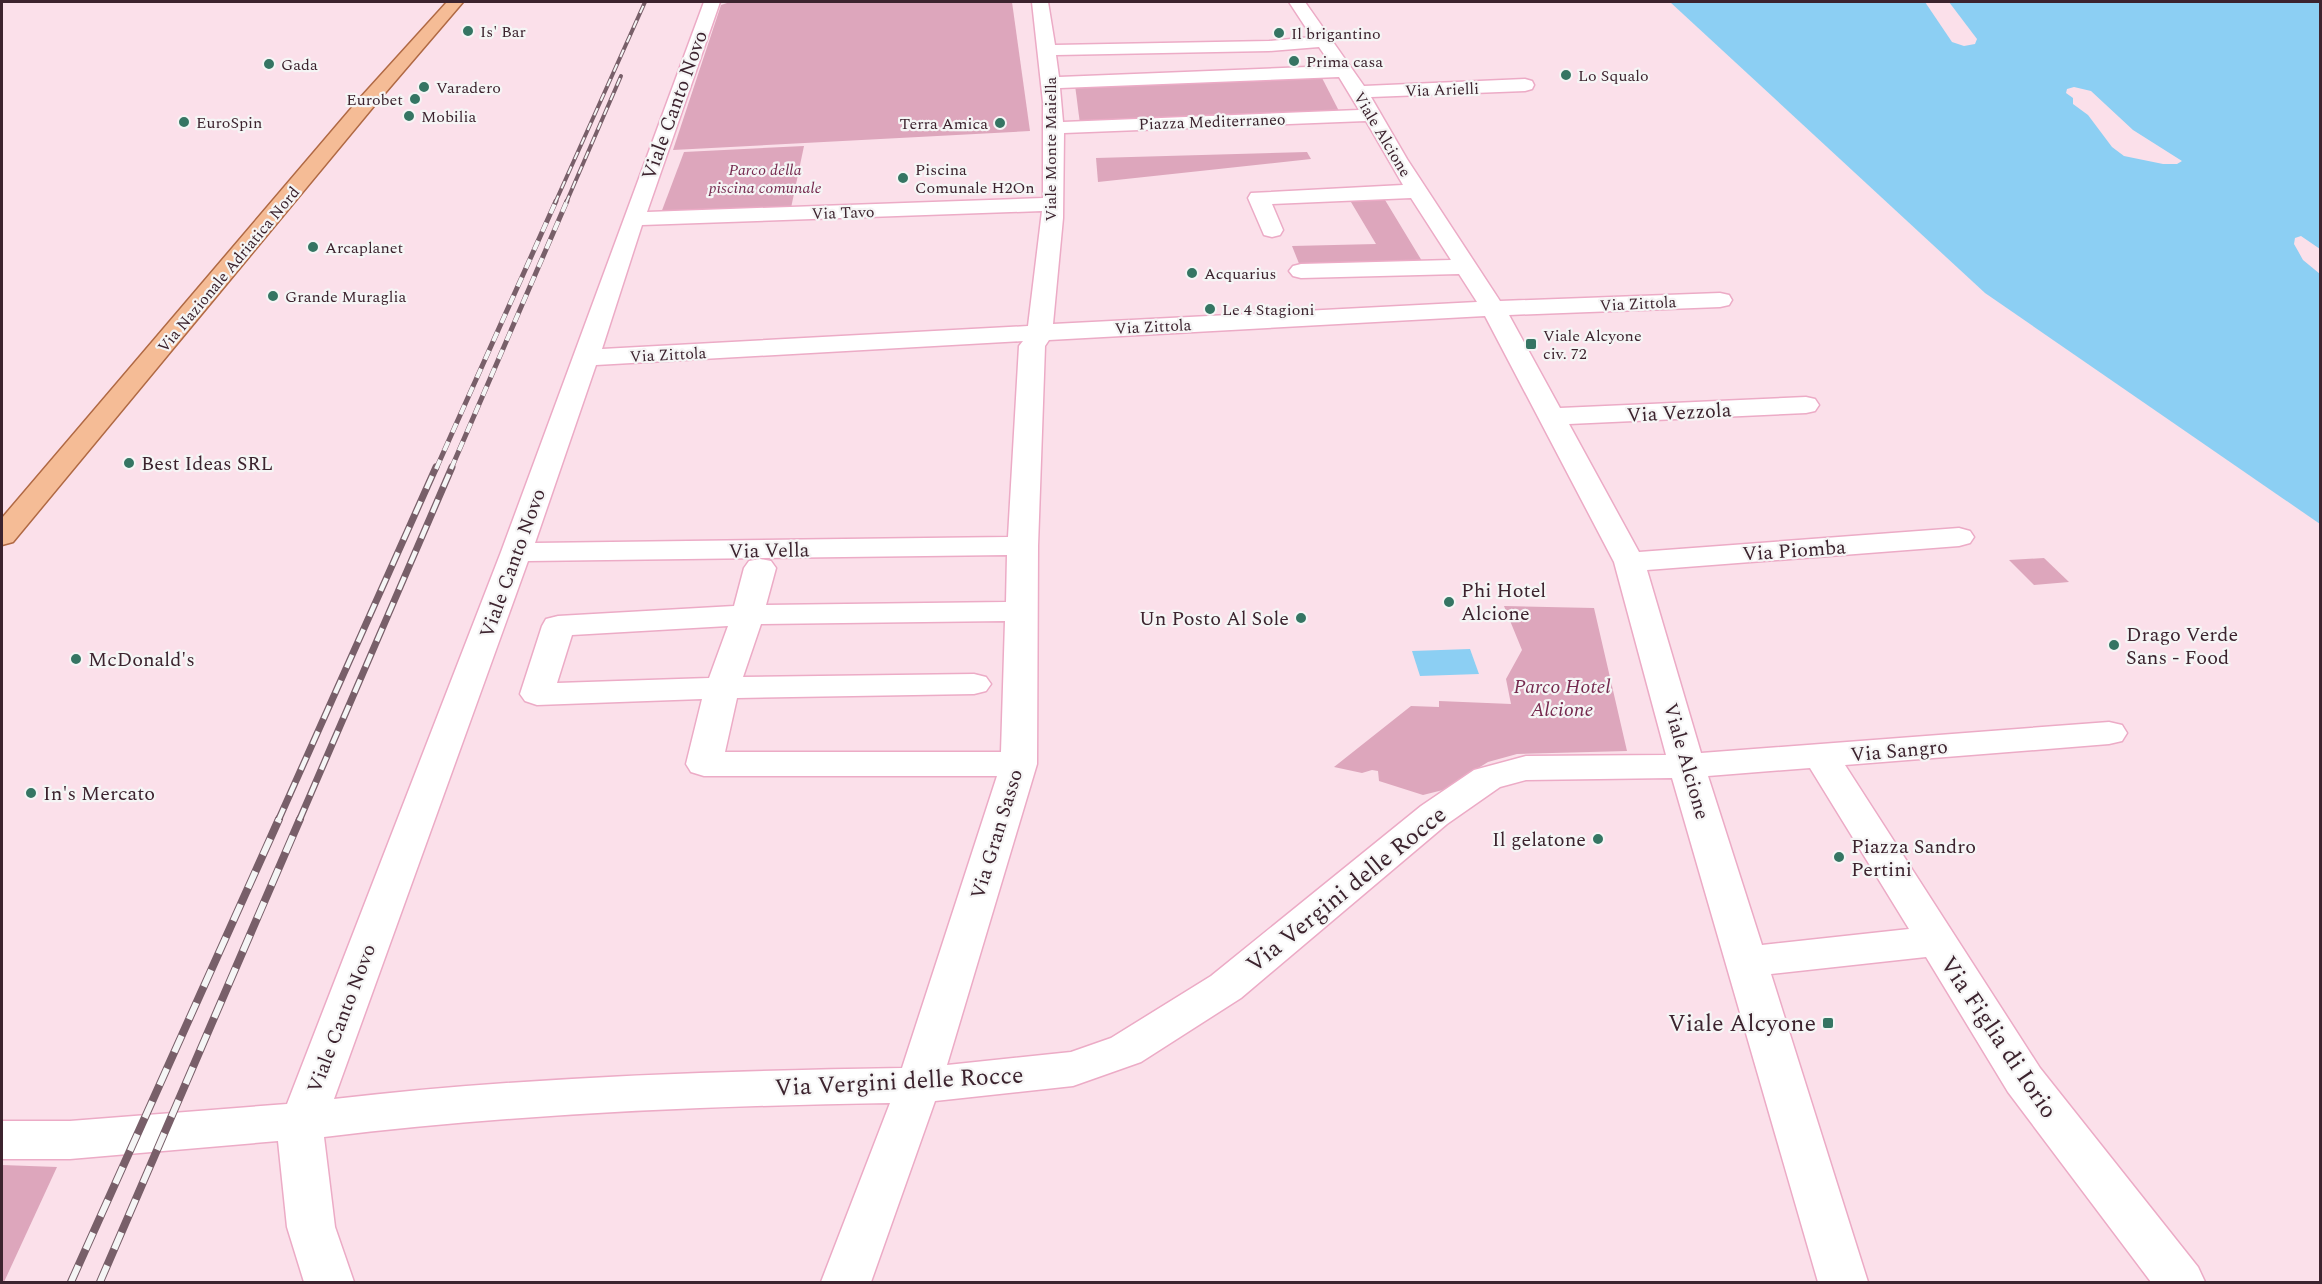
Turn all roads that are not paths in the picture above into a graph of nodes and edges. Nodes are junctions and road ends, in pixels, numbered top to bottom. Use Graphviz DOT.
graph roads {
  1 [pos="455,2"];
  2 [pos="712,2"];
  3 [pos="1040,2"];
  4 [pos="1297,2"];
  5 [pos="1322,40"];
  6 [pos="1047,50"];
  7 [pos="1344,71"];
  8 [pos="1051,82"];
  9 [pos="1525,85"];
  10 [pos="1359,92"];
  11 [pos="1371,115"];
  12 [pos="1053,128"];
  13 [pos="1418,191"];
  14 [pos="1053,204"];
  15 [pos="633,219"];
  16 [pos="1272,230"];
  17 [pos="1467,267"];
  18 [pos="1301,271"];
  19 [pos="1720,300"];
  20 [pos="1494,310"];
  21 [pos="1041,332"];
  22 [pos="586,358"];
  23 [pos="1806,405"];
  24 [pos="1551,417"];
  25 [pos="2,536"];
  26 [pos="1959,537"];
  27 [pos="1023,546"];
  28 [pos="516,552"];
  29 [pos="1629,562"];
  30 [pos="760,568"];
  31 [pos="1022,612"];
  32 [pos="748,615"];
  33 [pos="974,684"];
  34 [pos="722,688"];
  35 [pos="2109,733"];
  36 [pos="1821,756"];
  37 [pos="1019,764"];
  38 [pos="1688,766"];
  39 [pos="1944,955"];
  40 [pos="1747,962"];
  41 [pos="919,1085"];
  42 [pos="303,1121"];
  43 [pos="2,1140"];
  44 [pos="329,1282"];
  45 [pos="846,1282"];
  46 [pos="1843,1282"];
  47 [pos="2180,1282"];
  1 -- 25 [label="main road, Via Nazionale Adriatica Nord"];
  2 -- 15 [label="street, Viale Canto Novo"];
  3 -- 6 [label="street, Viale Monte Maiella"];
  4 -- 5 [label="street, Viale Alcione"];
  5 -- 6 [label="street"];
  5 -- 7 [label="street, Viale Alcione"];
  6 -- 8 [label="street, Viale Monte Maiella"];
  7 -- 8 [label="street"];
  7 -- 10 [label="street, Viale Alcione"];
  8 -- 12 [label="street, Viale Monte Maiella"];
  9 -- 10 [label="street, Via Arielli"];
  10 -- 11 [label="street, Viale Alcione"];
  11 -- 12 [label="street, Piazza Mediterraneo"];
  11 -- 13 [label="street, Viale Alcione"];
  12 -- 14 [label="street, Viale Monte Maiella"];
  13 -- 16 [label="street"];
  13 -- 17 [label="street, Viale Alcione"];
  14 -- 15 [label="street, Via Tavo"];
  14 -- 21 [label="street, Viale Monte Maiella"];
  15 -- 22 [label="street, Viale Canto Novo"];
  17 -- 18 [label="street"];
  17 -- 20 [label="street, Viale Alcione"];
  19 -- 20 [label="street, Via Zittola"];
  20 -- 21 [label="street, Via Zittola"];
  20 -- 24 [label="street, Viale Alcione"];
  21 -- 22 [label="street, Via Zittola"];
  21 -- 27 [label="street, Via Gran Sasso"];
  22 -- 28 [label="street, Viale Canto Novo"];
  23 -- 24 [label="street, Via Vezzola"];
  24 -- 29 [label="street, Viale Alcione"];
  26 -- 29 [label="street, Via Piomba"];
  27 -- 28 [label="street, Via Vella"];
  27 -- 31 [label="street, Via Gran Sasso"];
  28 -- 42 [label="street, Viale Canto Novo"];
  29 -- 38 [label="street, Viale Alcione"];
  30 -- 32 [label="street"];
  31 -- 32 [label="street"];
  31 -- 37 [label="street, Via Gran Sasso"];
  32 -- 34 [label="street"];
  32 -- 34 [label="street"];
  33 -- 34 [label="street"];
  34 -- 37 [label="street"];
  35 -- 36 [label="street, Via Sangro"];
  36 -- 38 [label="street, Via Sangro"];
  36 -- 39 [label="street"];
  37 -- 41 [label="street, Via Gran Sasso"];
  38 -- 40 [label="street, Viale Alcione"];
  38 -- 41 [label="street, Via Vergini delle Rocce"];
  39 -- 40 [label="street, Via Figlia di Iorio"];
  39 -- 47 [label="street, Via Figlia di Iorio"];
  40 -- 46 [label="street, Viale Alcione"];
  41 -- 42 [label="street, Via Vergini delle Rocce"];
  41 -- 45 [label="street, Via Gran Sasso"];
  42 -- 43 [label="street, Via Vergini delle Rocce"];
  42 -- 44 [label="street, Viale Canto Novo"];
}
